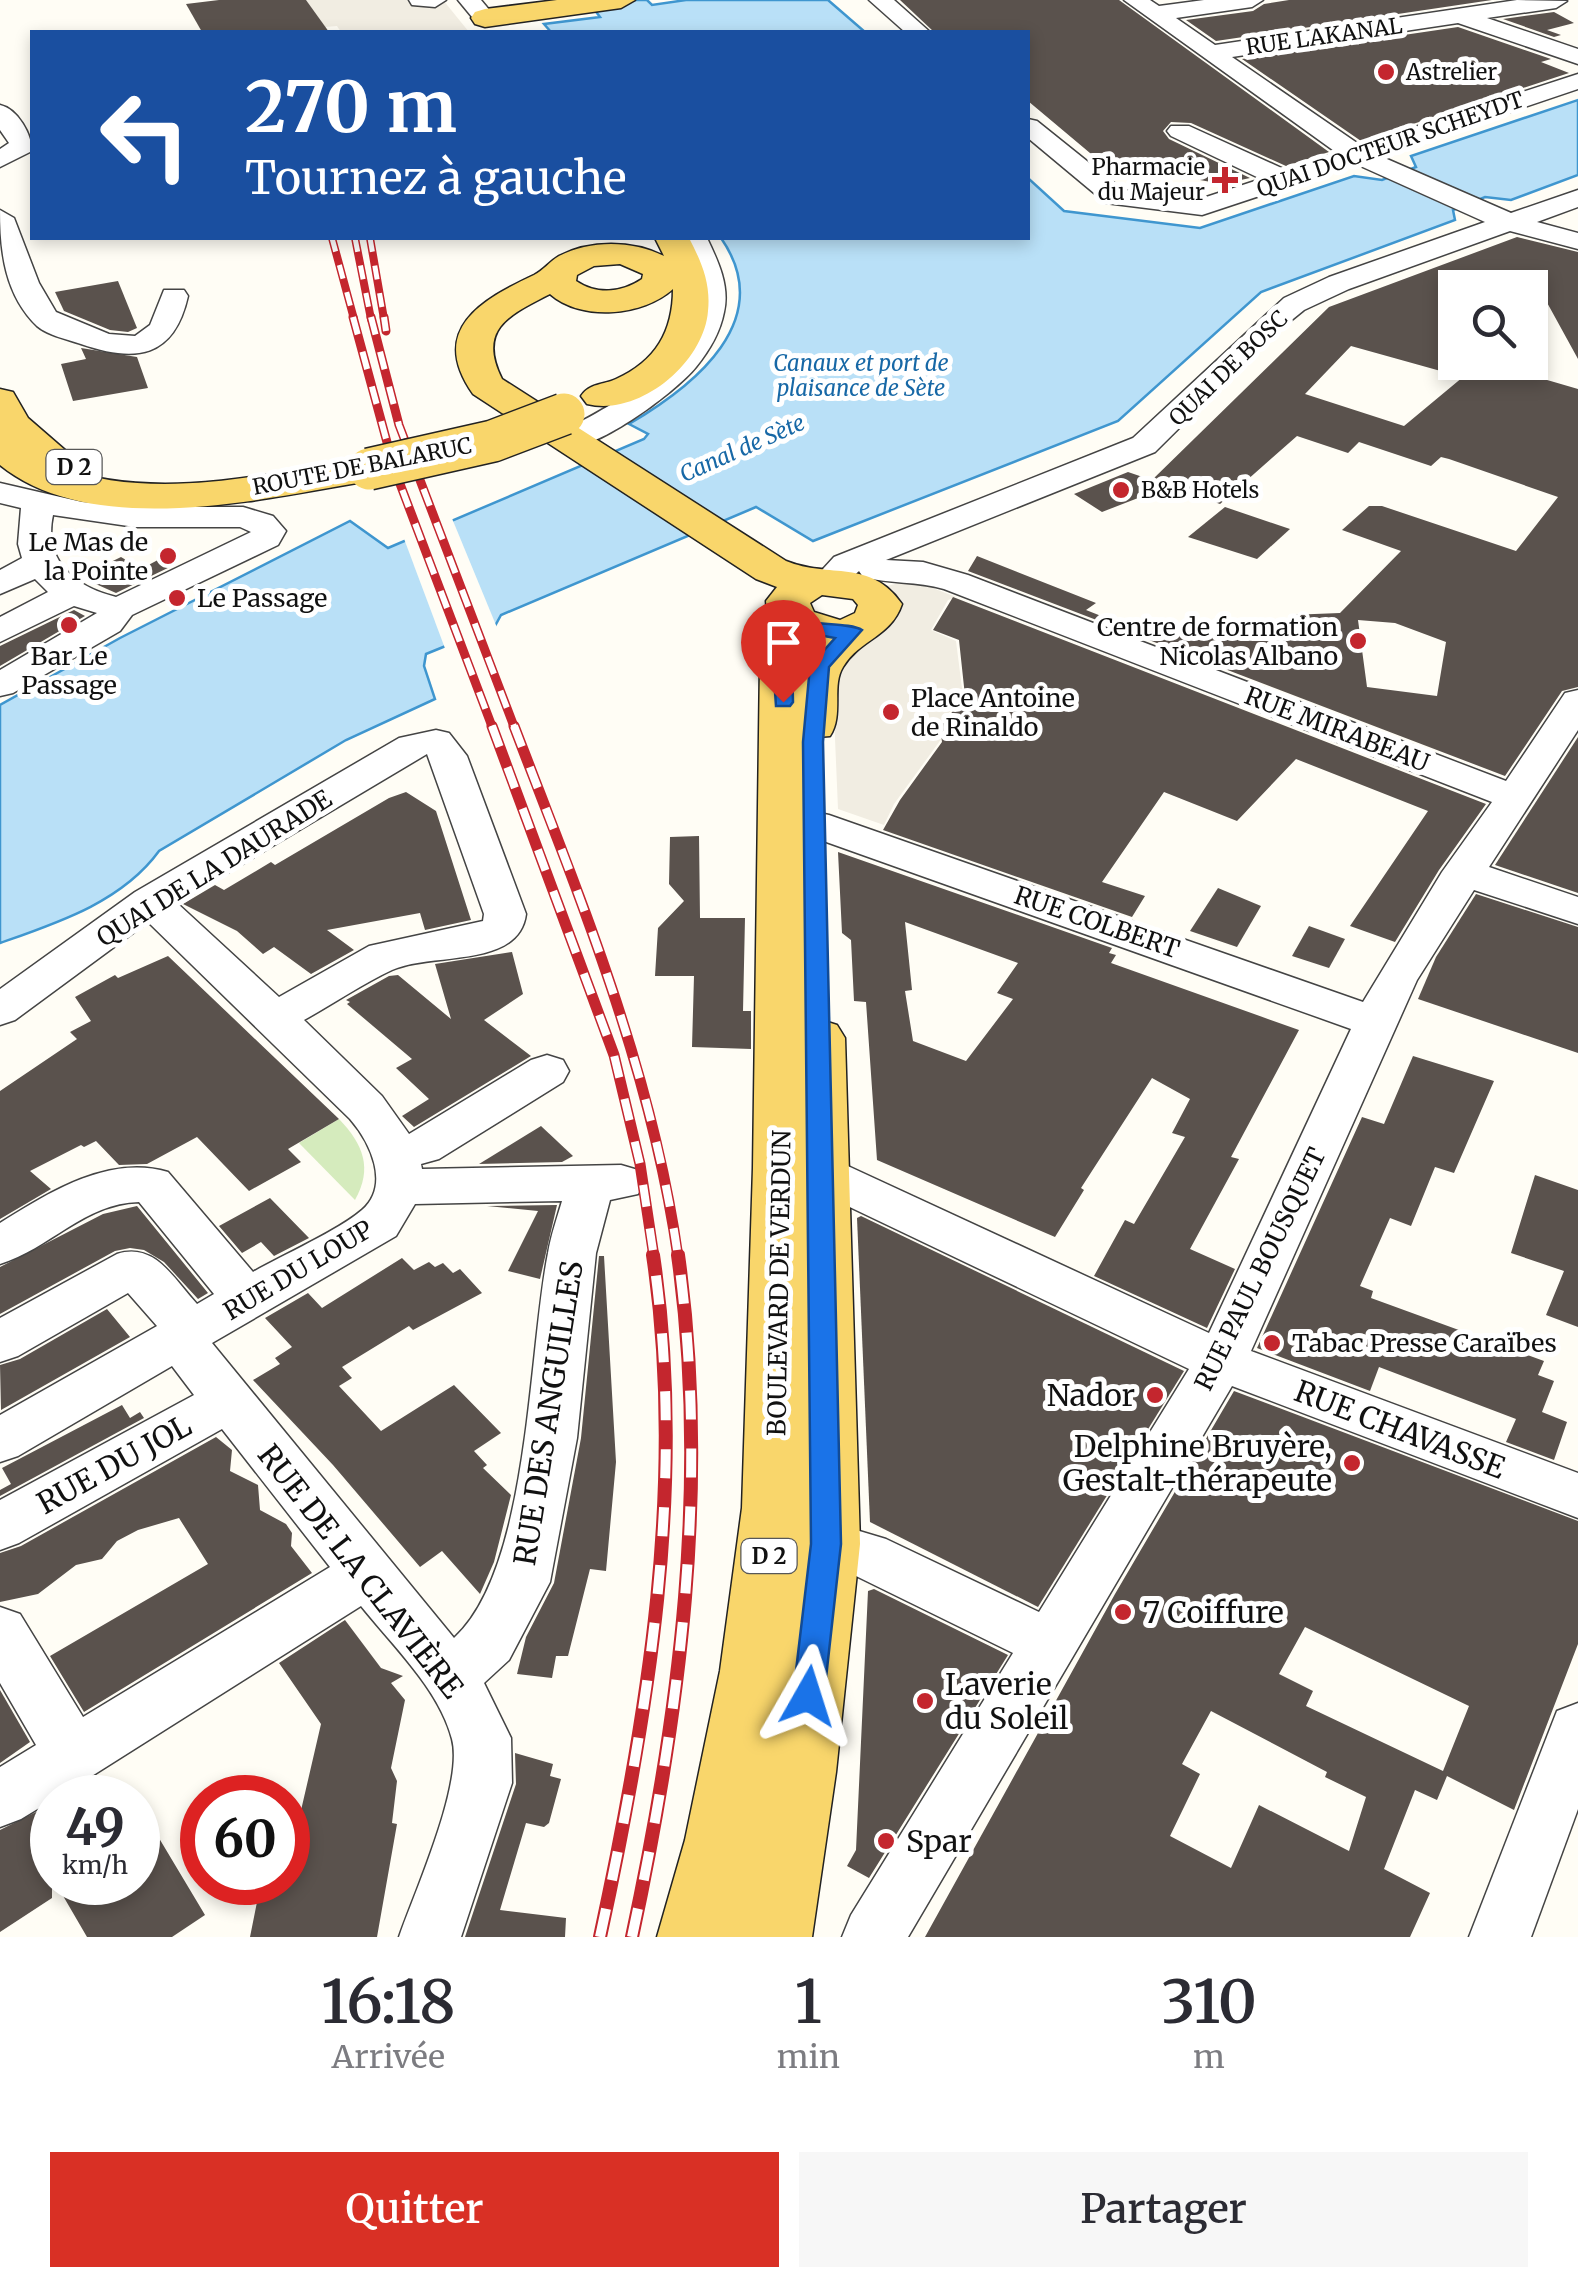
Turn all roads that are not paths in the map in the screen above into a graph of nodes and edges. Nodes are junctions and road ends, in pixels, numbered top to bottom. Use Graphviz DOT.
graph roads {
  1 [pos="420,0"];
  2 [pos="435,0"];
  3 [pos="621,0"];
  4 [pos="880,0"];
  5 [pos="1252,0"];
  6 [pos="1555,1"];
  7 [pos="1145,7"];
  8 [pos="1578,14"];
  9 [pos="1458,16"];
  10 [pos="484,17"];
  11 [pos="916,30"];
  12 [pos="1210,53"];
  13 [pos="1578,57"];
  14 [pos="1578,81"];
  15 [pos="0,112"];
  16 [pos="1030,128"];
  17 [pos="1180,131"];
  18 [pos="1416,134"];
  19 [pos="1357,156"];
  20 [pos="0,159"];
  21 [pos="1312,171"];
  22 [pos="1401,173"];
  23 [pos="1285,180"];
  24 [pos="1578,198"];
  25 [pos="1468,204"];
  26 [pos="1550,207"];
  27 [pos="0,218"];
  28 [pos="1511,223"];
  29 [pos="1469,237"];
  30 [pos="559,240"];
  31 [pos="673,240"];
  32 [pos="695,240"];
  33 [pos="1578,241"];
  34 [pos="627,255"];
  35 [pos="8,261"];
  36 [pos="581,292"];
  37 [pos="174,296"];
  38 [pos="497,312"];
  39 [pos="641,332"];
  40 [pos="600,396"];
  41 [pos="0,400"];
  42 [pos="576,437"];
  43 [pos="0,445"];
  44 [pos="0,493"];
  45 [pos="174,493"];
  46 [pos="22,536"];
  47 [pos="0,584"];
  48 [pos="823,585"];
  49 [pos="72,593"];
  50 [pos="120,608"];
  51 [pos="3,625"];
  52 [pos="58,652"];
  53 [pos="0,685"];
  54 [pos="1578,701"];
  55 [pos="1516,798"];
  56 [pos="815,824"];
  57 [pos="1462,872"];
  58 [pos="150,901"];
  59 [pos="1578,912"];
  60 [pos="0,1010"];
  61 [pos="276,1017"];
  62 [pos="1378,1023"];
  63 [pos="547,1072"];
  64 [pos="398,1170"];
  65 [pos="801,1170"];
  66 [pos="0,1246"];
  67 [pos="248,1301"];
  68 [pos="186,1336"];
  69 [pos="0,1342"];
  70 [pos="1221,1361"];
  71 [pos="228,1401"];
  72 [pos="0,1441"];
  73 [pos="1578,1496"];
  74 [pos="0,1527"];
  75 [pos="826,1544"];
  76 [pos="368,1573"];
  77 [pos="0,1632"];
  78 [pos="1050,1644"];
  79 [pos="451,1677"];
  80 [pos="1578,1730"];
  81 [pos="74,1755"];
  82 [pos="0,1799"];
  83 [pos="722,1840"];
  84 [pos="430,1937"];
  85 [pos="696,1937"];
  86 [pos="710,1937"];
  87 [pos="773,1937"];
  88 [pos="872,1937"];
  89 [pos="1500,1937"];
  1 -- 2 [label="street"];
  3 -- 10 [label="main road"];
  4 -- 11 [label="street"];
  5 -- 7 [label="street"];
  6 -- 8 [label="street"];
  6 -- 9 [label="street, RUE LAKANAL"];
  7 -- 12 [label="street"];
  9 -- 12 [label="street, RUE LAKANAL"];
  9 -- 13 [label="street"];
  12 -- 19 [label="street"];
  14 -- 18 [label="street, QUAI DOCTEUR SCHEYDT"];
  15 -- 20 [label="street"];
  16 -- 23 [label="street, QUAI DOCTEUR SCHEYDT"];
  17 -- 23 [label="street"];
  18 -- 19 [label="street, QUAI DOCTEUR SCHEYDT"];
  18 -- 22 [label="street"];
  19 -- 21 [label="street, QUAI DOCTEUR SCHEYDT"];
  19 -- 22 [label="street"];
  21 -- 22 [label="street"];
  21 -- 23 [label="street, QUAI DOCTEUR SCHEYDT"];
  22 -- 25 [label="street"];
  24 -- 26 [label="street, QUAI DE BOSC"];
  25 -- 26 [label="street"];
  25 -- 28 [label="street"];
  25 -- 29 [label="street"];
  26 -- 28 [label="street, QUAI DE BOSC"];
  27 -- 35 [label="street"];
  28 -- 29 [label="street, QUAI DE BOSC"];
  28 -- 33 [label="street"];
  29 -- 48 [label="street, QUAI DE BOSC"];
  30 -- 38 [label="main road"];
  31 -- 40 [label="main road"];
  32 -- 42 [label="street"];
  34 -- 36 [label="main road"];
  34 -- 36 [label="main road"];
  34 -- 39 [label="main road, D 2"];
  35 -- 37 [label="street"];
  36 -- 38 [label="main road"];
  36 -- 39 [label="main road"];
  38 -- 42 [label="main road"];
  39 -- 40 [label="main road, D 2"];
  40 -- 42 [label="main road, ROUTE DE BALARUC / D 2"];
  41 -- 45 [label="main road, ROUTE DE BALARUC / D 2"];
  42 -- 45 [label="main road, ROUTE DE BALARUC / D 2, bridge"];
  42 -- 48 [label="main road"];
  43 -- 45 [label="main road, ROUTE DE BALARUC / D 2"];
  44 -- 46 [label="street"];
  46 -- 47 [label="street"];
  46 -- 49 [label="street"];
  46 -- 50 [label="street"];
  48 -- 55 [label="street, RUE MIRABEAU"];
  48 -- 56 [label="main road, BOULEVARD DE VERDUN / D 2"];
  48 -- 65 [label="main road, BOULEVARD DE VERDUN / D 2"];
  49 -- 50 [label="street"];
  49 -- 51 [label="street"];
  50 -- 52 [label="street"];
  51 -- 52 [label="street"];
  52 -- 53 [label="street"];
  54 -- 55 [label="street, RUE PAUL BOUSQUET"];
  55 -- 57 [label="street, RUE PAUL BOUSQUET"];
  56 -- 62 [label="street, RUE COLBERT"];
  56 -- 65 [label="main road, BOULEVARD DE VERDUN / D 2"];
  57 -- 59 [label="street"];
  57 -- 62 [label="street, RUE PAUL BOUSQUET"];
  58 -- 60 [label="street, QUAI DE LA DAURADE"];
  58 -- 61 [label="street"];
  58 -- 61 [label="street, QUAI DE LA DAURADE"];
  61 -- 64 [label="street"];
  62 -- 70 [label="street, RUE PAUL BOUSQUET"];
  63 -- 64 [label="street"];
  64 -- 67 [label="street, RUE DU LOUP"];
  64 -- 79 [label="street, RUE DES ANGUILLES"];
  65 -- 70 [label="street, RUE CHAVASSE"];
  65 -- 75 [label="main road, BOULEVARD DE VERDUN / D 2"];
  65 -- 83 [label="main road, BOULEVARD DE VERDUN / D 2"];
  66 -- 67 [label="street"];
  67 -- 68 [label="street, RUE DU LOUP"];
  68 -- 69 [label="street, RUE DE LA CLAVIÈRE"];
  68 -- 71 [label="street, RUE DE LA CLAVIÈRE"];
  68 -- 72 [label="street, RUE DU LOUP"];
  70 -- 73 [label="street, RUE CHAVASSE"];
  70 -- 78 [label="street, RUE PAUL BOUSQUET"];
  71 -- 74 [label="street, RUE DU JOL"];
  71 -- 76 [label="street, RUE DE LA CLAVIÈRE"];
  75 -- 78 [label="street"];
  75 -- 87 [label="main road, BOULEVARD DE VERDUN / D 2"];
  76 -- 79 [label="street, RUE DE LA CLAVIÈRE"];
  76 -- 81 [label="street"];
  77 -- 81 [label="street"];
  78 -- 88 [label="street, RUE PAUL BOUSQUET"];
  79 -- 84 [label="street, RUE DE LA CLAVIÈRE"];
  80 -- 89 [label="street"];
  81 -- 82 [label="street"];
  83 -- 85 [label="main road, BOULEVARD DE VERDUN / D 2"];
  83 -- 86 [label="street"];
}
